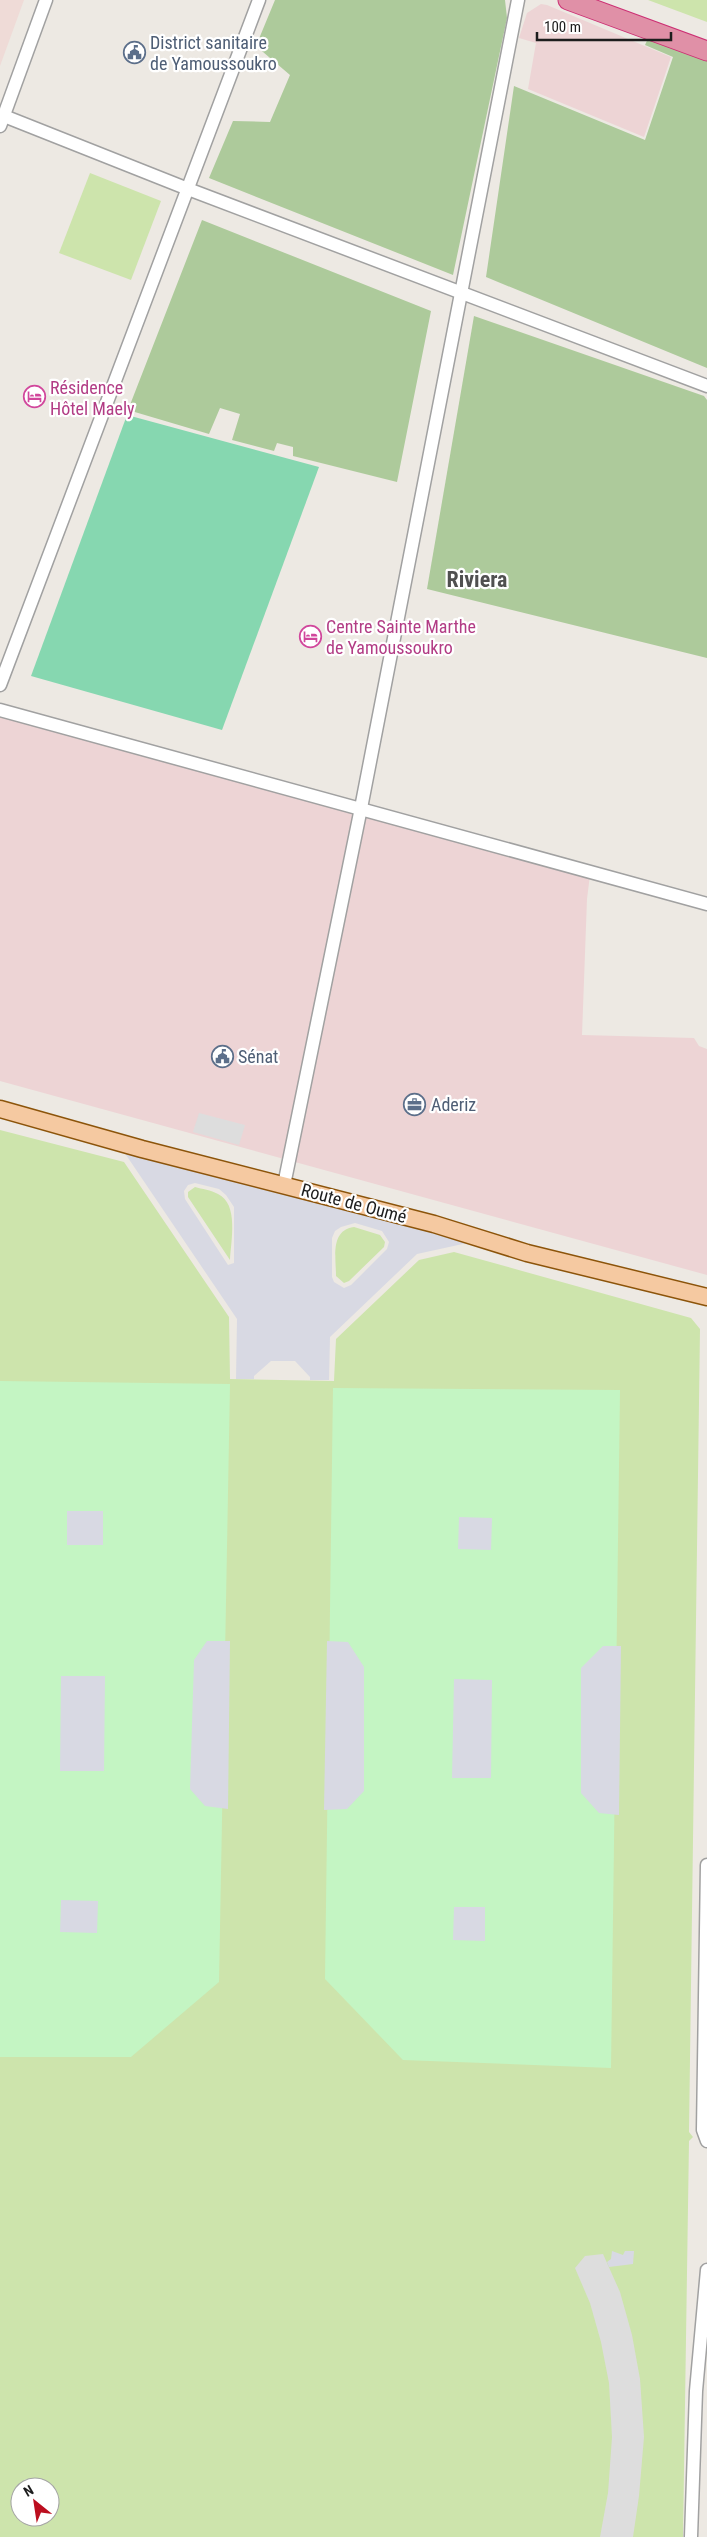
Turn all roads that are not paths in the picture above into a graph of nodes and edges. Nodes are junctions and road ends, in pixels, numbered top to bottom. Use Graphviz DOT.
graph roads {
  1 [pos="46,0"];
  2 [pos="260,0"];
  3 [pos="518,0"];
  4 [pos="568,0"];
  5 [pos="707,51"];
  6 [pos="2,121"];
  7 [pos="188,189"];
  8 [pos="461,292"];
  9 [pos="707,386"];
  10 [pos="0,685"];
  11 [pos="0,710"];
  12 [pos="361,808"];
  13 [pos="707,904"];
  14 [pos="0,1108"];
  15 [pos="284,1184"];
  16 [pos="707,1297"];
  17 [pos="707,1865"];
  18 [pos="707,2141"];
  19 [pos="707,2270"];
  20 [pos="692,2537"];
  1 -- 6 [label="street"];
  2 -- 7 [label="street"];
  3 -- 8 [label="street"];
  4 -- 5 [label="highway"];
  6 -- 7 [label="street"];
  7 -- 8 [label="street"];
  7 -- 10 [label="street"];
  8 -- 9 [label="street"];
  8 -- 12 [label="street"];
  11 -- 12 [label="street"];
  12 -- 13 [label="street"];
  12 -- 15 [label="street"];
  14 -- 15 [label="main road, Route de Oumé"];
  15 -- 16 [label="main road, Route de Oumé"];
  17 -- 18 [label="street"];
  19 -- 20 [label="street"];
}
